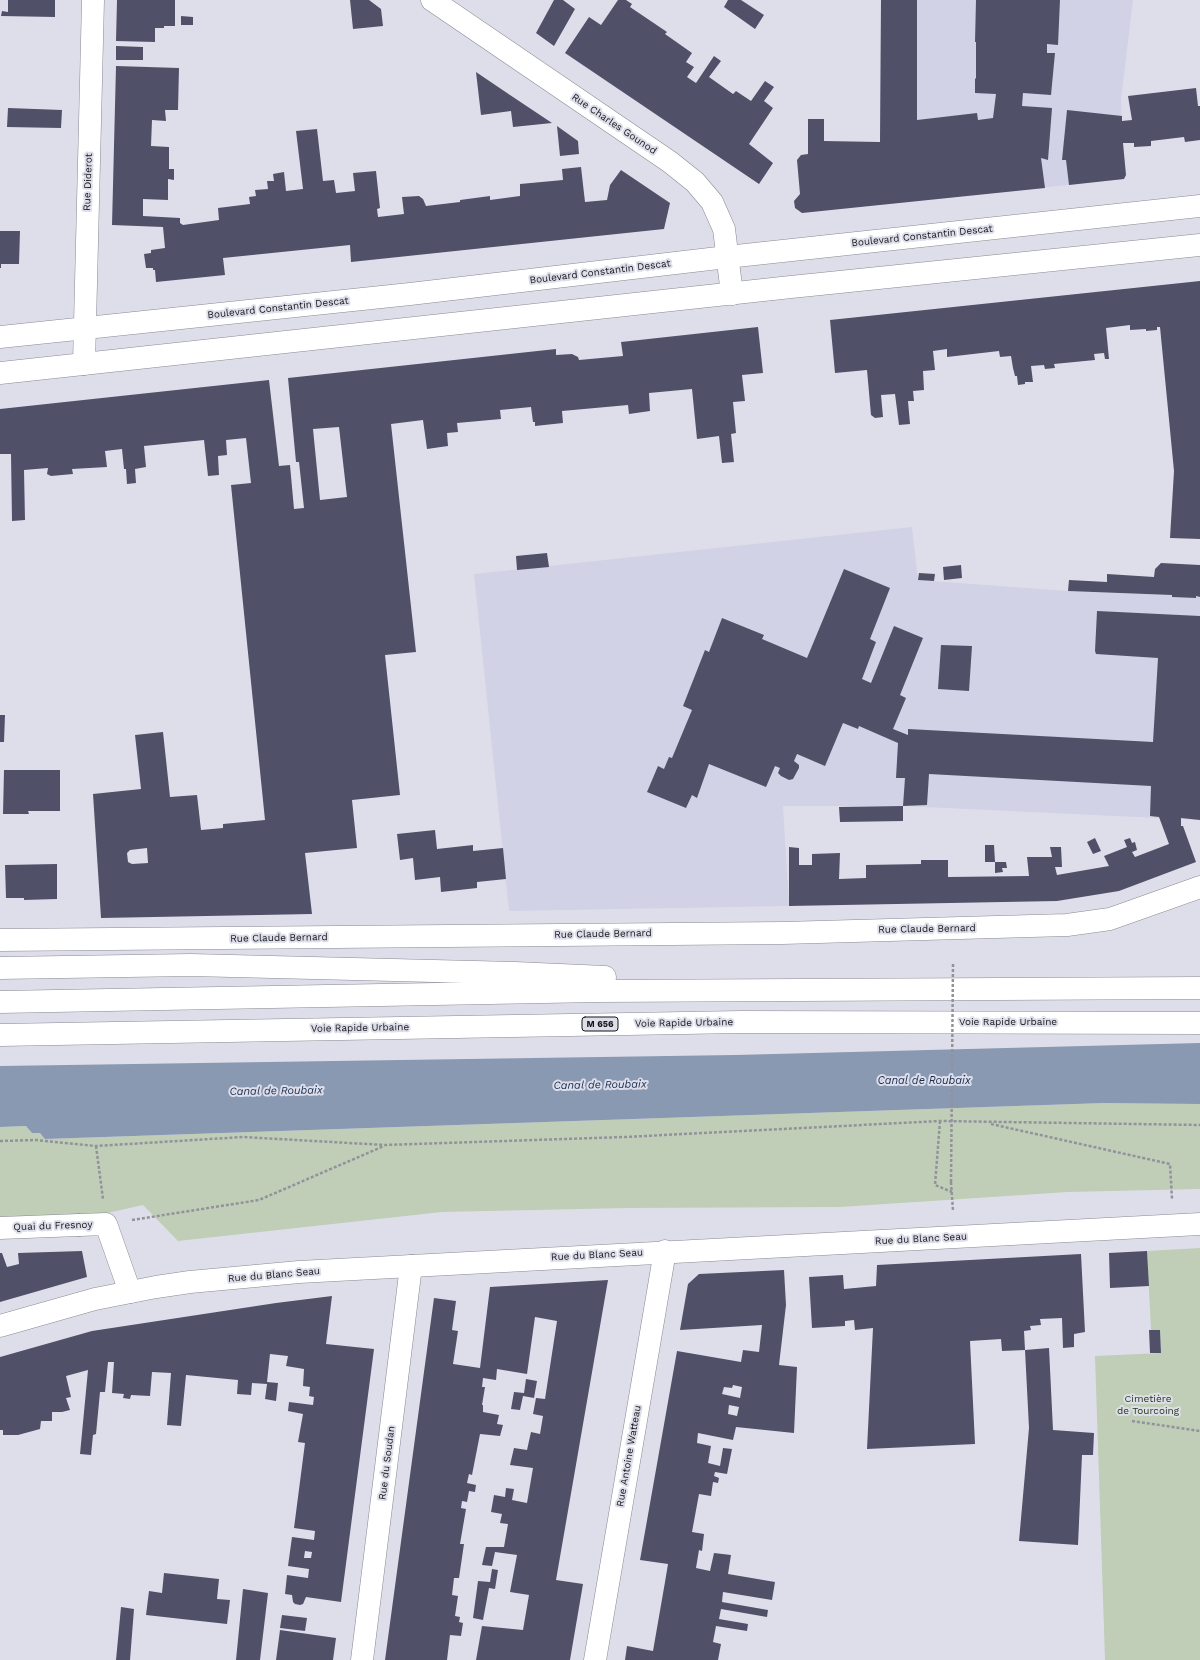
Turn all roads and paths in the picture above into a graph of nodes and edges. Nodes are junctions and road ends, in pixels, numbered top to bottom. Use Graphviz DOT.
graph roads {
  1 [pos="93,0"];
  2 [pos="432,0"];
  3 [pos="1200,206"];
  4 [pos="1200,245"];
  5 [pos="727,257"];
  6 [pos="732,294"];
  7 [pos="84,328"];
  8 [pos="0,337"];
  9 [pos="84,364"];
  10 [pos="0,373"];
  11 [pos="1200,887"];
  12 [pos="0,940"];
  13 [pos="953,963"];
  14 [pos="0,968"];
  15 [pos="1200,988"];
  16 [pos="856,989"];
  17 [pos="0,1002"];
  18 [pos="1200,1023"];
  19 [pos="0,1035"];
  20 [pos="940,1121"];
  21 [pos="985,1122"];
  22 [pos="1200,1125"];
  23 [pos="0,1141"];
  24 [pos="385,1145"];
  25 [pos="96,1146"];
  26 [pos="951,1182"];
  27 [pos="952,1192"];
  28 [pos="106,1224"];
  29 [pos="1200,1224"];
  30 [pos="1173,1225"];
  31 [pos="0,1228"];
  32 [pos="664,1252"];
  33 [pos="411,1266"];
  34 [pos="130,1292"];
  35 [pos="0,1326"];
  36 [pos="1132,1421"];
  37 [pos="1200,1431"];
  38 [pos="362,1660"];
  39 [pos="595,1660"];
  1 -- 7 [label="main road, Rue Diderot"];
  2 -- 5 [label="main road, Rue Charles Gounod"];
  3 -- 5 [label="main road, Boulevard Constantin Descat"];
  4 -- 6 [label="main road"];
  5 -- 6 [label="main road, Rue Charles Gounod"];
  5 -- 7 [label="main road, Boulevard Constantin Descat"];
  6 -- 9 [label="main road"];
  7 -- 8 [label="main road, Boulevard Constantin Descat"];
  7 -- 9 [label="main road, Rue Diderot"];
  9 -- 10 [label="main road"];
  11 -- 12 [label="main road, Rue Claude Bernard"];
  13 -- 26 [label="path, bridge"];
  14 -- 16 [label="main road"];
  15 -- 16 [label="main road"];
  16 -- 17 [label="main road"];
  18 -- 19 [label="main road, Voie Rapide Urbaine / M 656"];
  20 -- 21 [label="path"];
  20 -- 24 [label="path"];
  20 -- 27 [label="path"];
  21 -- 22 [label="path"];
  21 -- 30 [label="path"];
  23 -- 25 [label="path"];
  24 -- 25 [label="path"];
  24 -- 28 [label="path"];
  25 -- 28 [label="path"];
  28 -- 31 [label="main road, Quai du Fresnoy"];
  28 -- 34 [label="main road, Quai du Fresnoy"];
  29 -- 30 [label="main road, Rue du Blanc Seau"];
  30 -- 32 [label="main road, Rue du Blanc Seau"];
  32 -- 33 [label="main road, Rue du Blanc Seau"];
  32 -- 39 [label="main road, Rue Antoine Watteau"];
  33 -- 34 [label="main road, Rue du Blanc Seau"];
  33 -- 38 [label="main road, Rue du Soudan"];
  34 -- 35 [label="main road, Rue du Blanc Seau"];
  36 -- 37 [label="path"];
}
